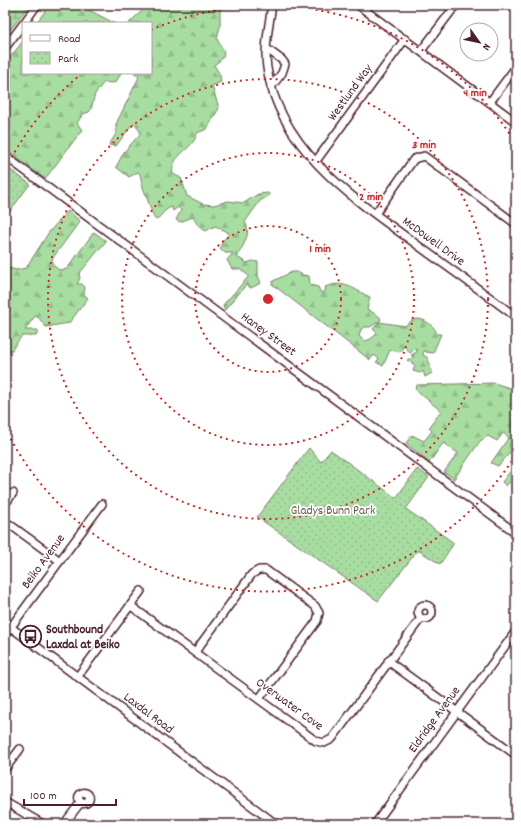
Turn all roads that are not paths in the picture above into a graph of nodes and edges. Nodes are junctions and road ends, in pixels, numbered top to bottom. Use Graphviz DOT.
graph roads {
  1 [pos="37,5"];
  2 [pos="272,5"];
  3 [pos="359,5"];
  4 [pos="456,5"];
  5 [pos="24,22"];
  6 [pos="22,24"];
  7 [pos="405,39"];
  8 [pos="5,48"];
  9 [pos="267,49"];
  10 [pos="421,52"];
  11 [pos="516,67"];
  12 [pos="271,87"];
  13 [pos="490,102"];
  14 [pos="516,122"];
  15 [pos="5,156"];
  16 [pos="316,161"];
  17 [pos="375,214"];
  18 [pos="516,224"];
  19 [pos="516,317"];
  20 [pos="13,493"];
  21 [pos="5,504"];
  22 [pos="102,504"];
  23 [pos="5,521"];
  24 [pos="516,533"];
  25 [pos="60,561"];
  26 [pos="141,591"];
  27 [pos="131,606"];
  28 [pos="422,618"];
  29 [pos="8,625"];
  30 [pos="516,631"];
  31 [pos="5,635"];
  32 [pos="195,652"];
  33 [pos="388,661"];
  34 [pos="78,676"];
  35 [pos="259,699"];
  36 [pos="456,712"];
  37 [pos="20,748"];
  38 [pos="516,755"];
  39 [pos="5,769"];
  40 [pos="5,802"];
  41 [pos="81,802"];
  42 [pos="43,824"];
  43 [pos="64,824"];
  44 [pos="276,824"];
  45 [pos="375,824"];
  1 -- 5 [label="street"];
  2 -- 9 [label="street, McDowell Drive"];
  3 -- 7 [label="street"];
  4 -- 10 [label="street"];
  6 -- 8 [label="street"];
  7 -- 10 [label="street"];
  7 -- 16 [label="street, Westlund Way"];
  9 -- 12 [label="street, McDowell Drive"];
  9 -- 12 [label="street"];
  10 -- 13 [label="street"];
  11 -- 13 [label="street"];
  12 -- 16 [label="street, McDowell Drive"];
  13 -- 14 [label="street"];
  15 -- 24 [label="street, Haney Street"];
  16 -- 17 [label="street, McDowell Drive"];
  17 -- 18 [label="street"];
  17 -- 19 [label="street, McDowell Drive"];
  20 -- 21 [label="street"];
  22 -- 25 [label="street, Beiko Avenue"];
  23 -- 25 [label="street"];
  25 -- 29 [label="street, Beiko Avenue"];
  26 -- 27 [label="street"];
  27 -- 32 [label="street, Overwater Cove"];
  27 -- 34 [label="street"];
  28 -- 33 [label="street, Overwater Cove"];
  29 -- 31 [label="street, Beiko Avenue"];
  29 -- 34 [label="street, Laxdal Road"];
  30 -- 36 [label="street, Eldridge Avenue"];
  32 -- 35 [label="street, Overwater Cove"];
  32 -- 35 [label="street"];
  33 -- 35 [label="street, Overwater Cove"];
  33 -- 36 [label="street"];
  34 -- 44 [label="street, Laxdal Road"];
  36 -- 38 [label="street"];
  36 -- 45 [label="street, Eldridge Avenue"];
  37 -- 39 [label="street"];
  40 -- 42 [label="street"];
  41 -- 43 [label="street"];
}
